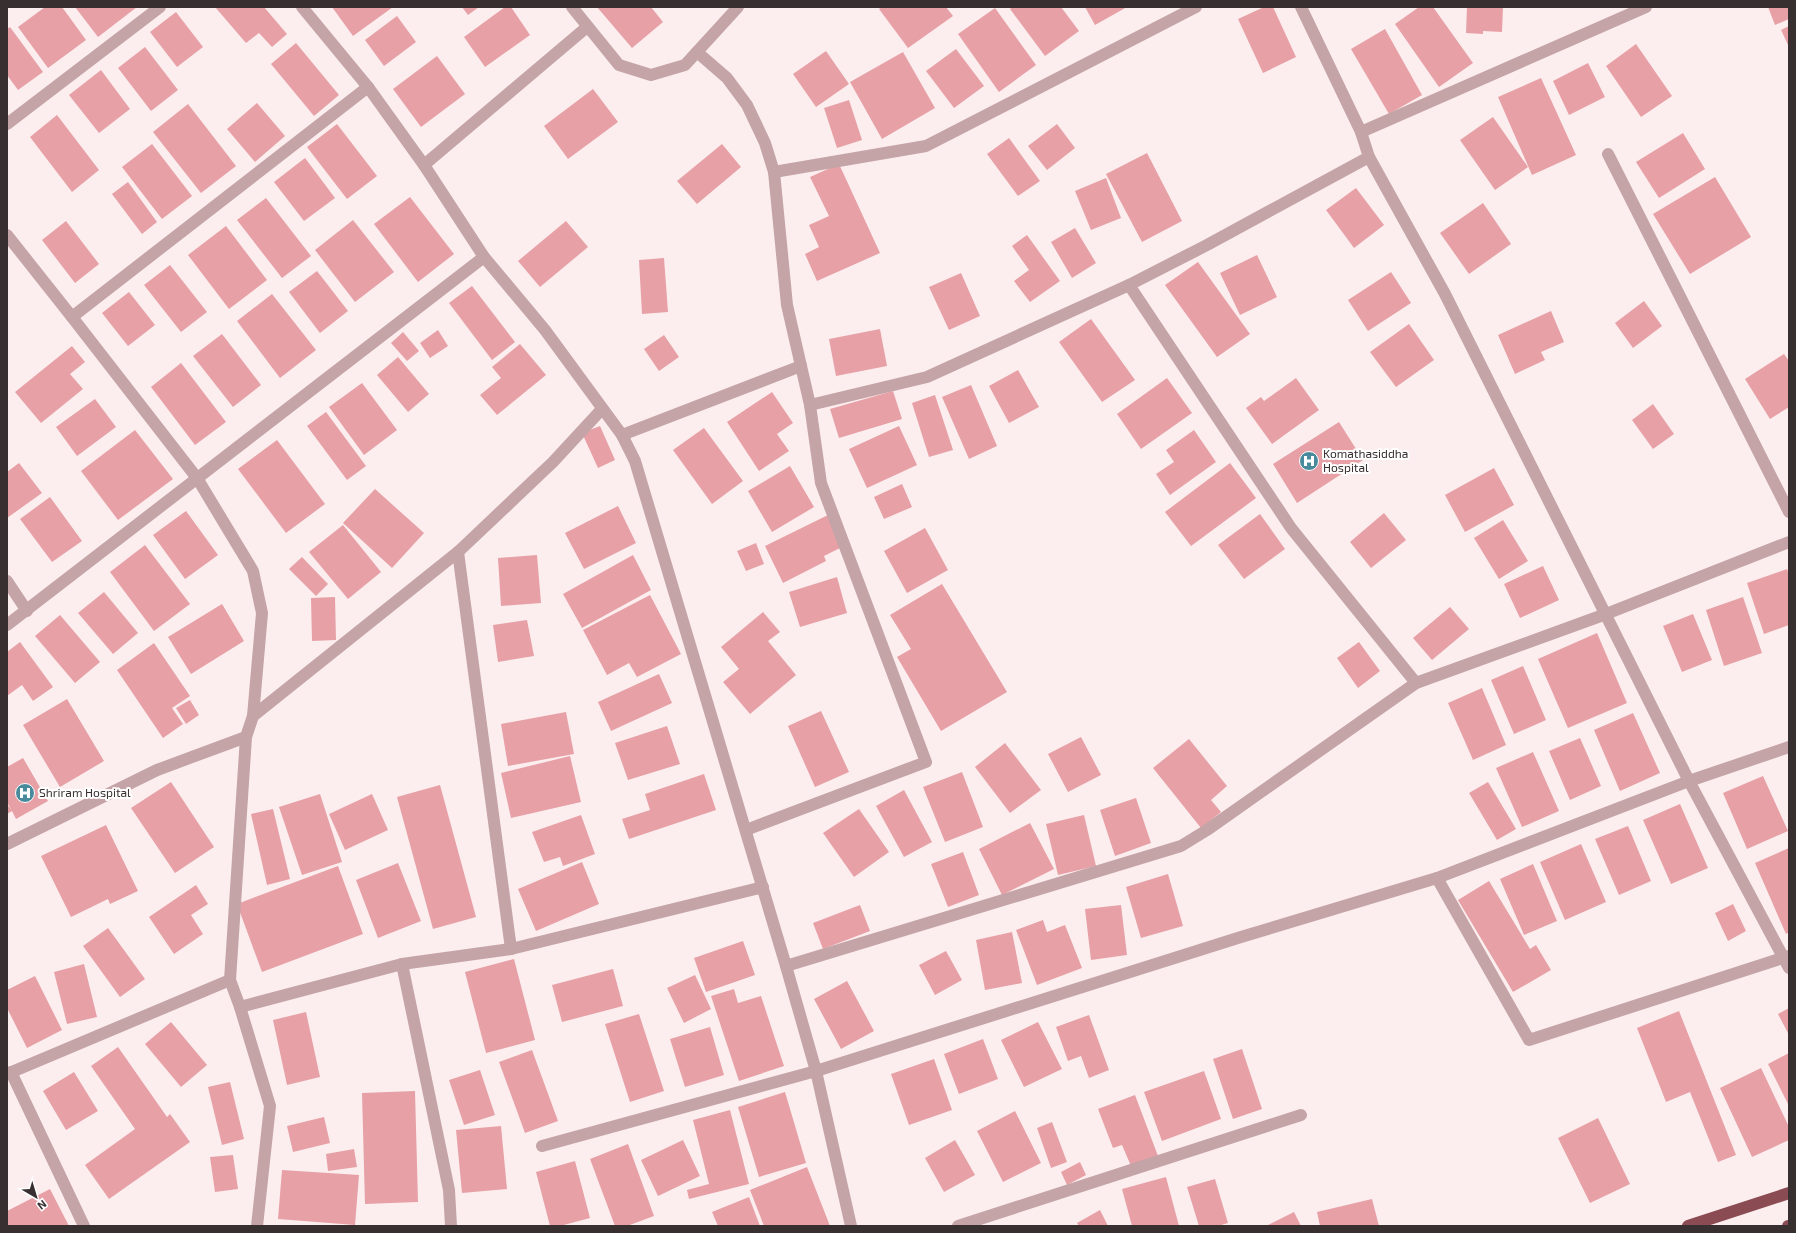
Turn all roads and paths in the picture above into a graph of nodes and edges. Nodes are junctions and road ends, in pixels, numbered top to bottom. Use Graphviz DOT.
graph roads {
  1 [pos="160,7"];
  2 [pos="302,7"];
  3 [pos="572,7"];
  4 [pos="738,7"];
  5 [pos="1196,7"];
  6 [pos="1301,7"];
  7 [pos="1646,7"];
  8 [pos="587,27"];
  9 [pos="697,52"];
  10 [pos="368,87"];
  11 [pos="7,124"];
  12 [pos="1361,132"];
  13 [pos="1608,154"];
  14 [pos="1370,157"];
  15 [pos="424,165"];
  16 [pos="774,172"];
  17 [pos="7,235"];
  18 [pos="484,257"];
  19 [pos="1128,285"];
  20 [pos="72,317"];
  21 [pos="801,366"];
  22 [pos="810,405"];
  23 [pos="602,409"];
  24 [pos="622,435"];
  25 [pos="197,478"];
  26 [pos="1789,512"];
  27 [pos="1789,542"];
  28 [pos="458,552"];
  29 [pos="7,581"];
  30 [pos="27,611"];
  31 [pos="1606,614"];
  32 [pos="7,625"];
  33 [pos="1416,683"];
  34 [pos="253,716"];
  35 [pos="246,737"];
  36 [pos="1789,747"];
  37 [pos="1689,781"];
  38 [pos="746,830"];
  39 [pos="7,844"];
  40 [pos="1436,878"];
  41 [pos="763,887"];
  42 [pos="511,949"];
  43 [pos="1787,961"];
  44 [pos="402,964"];
  45 [pos="786,966"];
  46 [pos="230,980"];
  47 [pos="240,1007"];
  48 [pos="816,1071"];
  49 [pos="9,1073"];
  50 [pos="1301,1115"];
  51 [pos="542,1146"];
  52 [pos="1789,1194"];
  53 [pos="84,1226"];
  54 [pos="257,1226"];
  55 [pos="451,1226"];
  56 [pos="851,1226"];
  57 [pos="958,1226"];
  58 [pos="1688,1226"];
  1 -- 11 [label="street"];
  2 -- 10 [label="street"];
  3 -- 8 [label="street"];
  4 -- 9 [label="street"];
  5 -- 16 [label="street"];
  6 -- 12 [label="street"];
  7 -- 12 [label="street"];
  8 -- 9 [label="street"];
  8 -- 15 [label="street"];
  9 -- 16 [label="street"];
  10 -- 15 [label="street"];
  10 -- 20 [label="street"];
  12 -- 14 [label="street"];
  13 -- 26 [label="street"];
  14 -- 19 [label="street"];
  14 -- 31 [label="street"];
  15 -- 18 [label="street"];
  16 -- 21 [label="street"];
  17 -- 20 [label="street"];
  18 -- 23 [label="street"];
  18 -- 25 [label="street"];
  19 -- 22 [label="street"];
  19 -- 33 [label="street"];
  20 -- 25 [label="street"];
  21 -- 22 [label="street"];
  21 -- 24 [label="street"];
  22 -- 38 [label="street"];
  23 -- 24 [label="street"];
  23 -- 28 [label="street"];
  24 -- 38 [label="street"];
  25 -- 30 [label="street"];
  25 -- 34 [label="street"];
  27 -- 31 [label="street"];
  28 -- 34 [label="street"];
  28 -- 42 [label="street"];
  29 -- 30 [label="street"];
  30 -- 32 [label="street"];
  31 -- 33 [label="street"];
  31 -- 37 [label="street"];
  33 -- 45 [label="street"];
  34 -- 35 [label="street"];
  35 -- 39 [label="street"];
  35 -- 46 [label="street"];
  36 -- 37 [label="street"];
  37 -- 40 [label="street"];
  37 -- 43 [label="street"];
  38 -- 41 [label="street"];
  40 -- 43 [label="street"];
  40 -- 48 [label="street"];
  41 -- 42 [label="street"];
  41 -- 45 [label="street"];
  42 -- 44 [label="street"];
  44 -- 47 [label="street"];
  44 -- 55 [label="street"];
  45 -- 48 [label="street"];
  46 -- 47 [label="street"];
  46 -- 49 [label="street"];
  47 -- 54 [label="street"];
  48 -- 51 [label="street"];
  48 -- 56 [label="street"];
  49 -- 53 [label="street"];
  50 -- 57 [label="street"];
  52 -- 58 [label="highway"];
}
